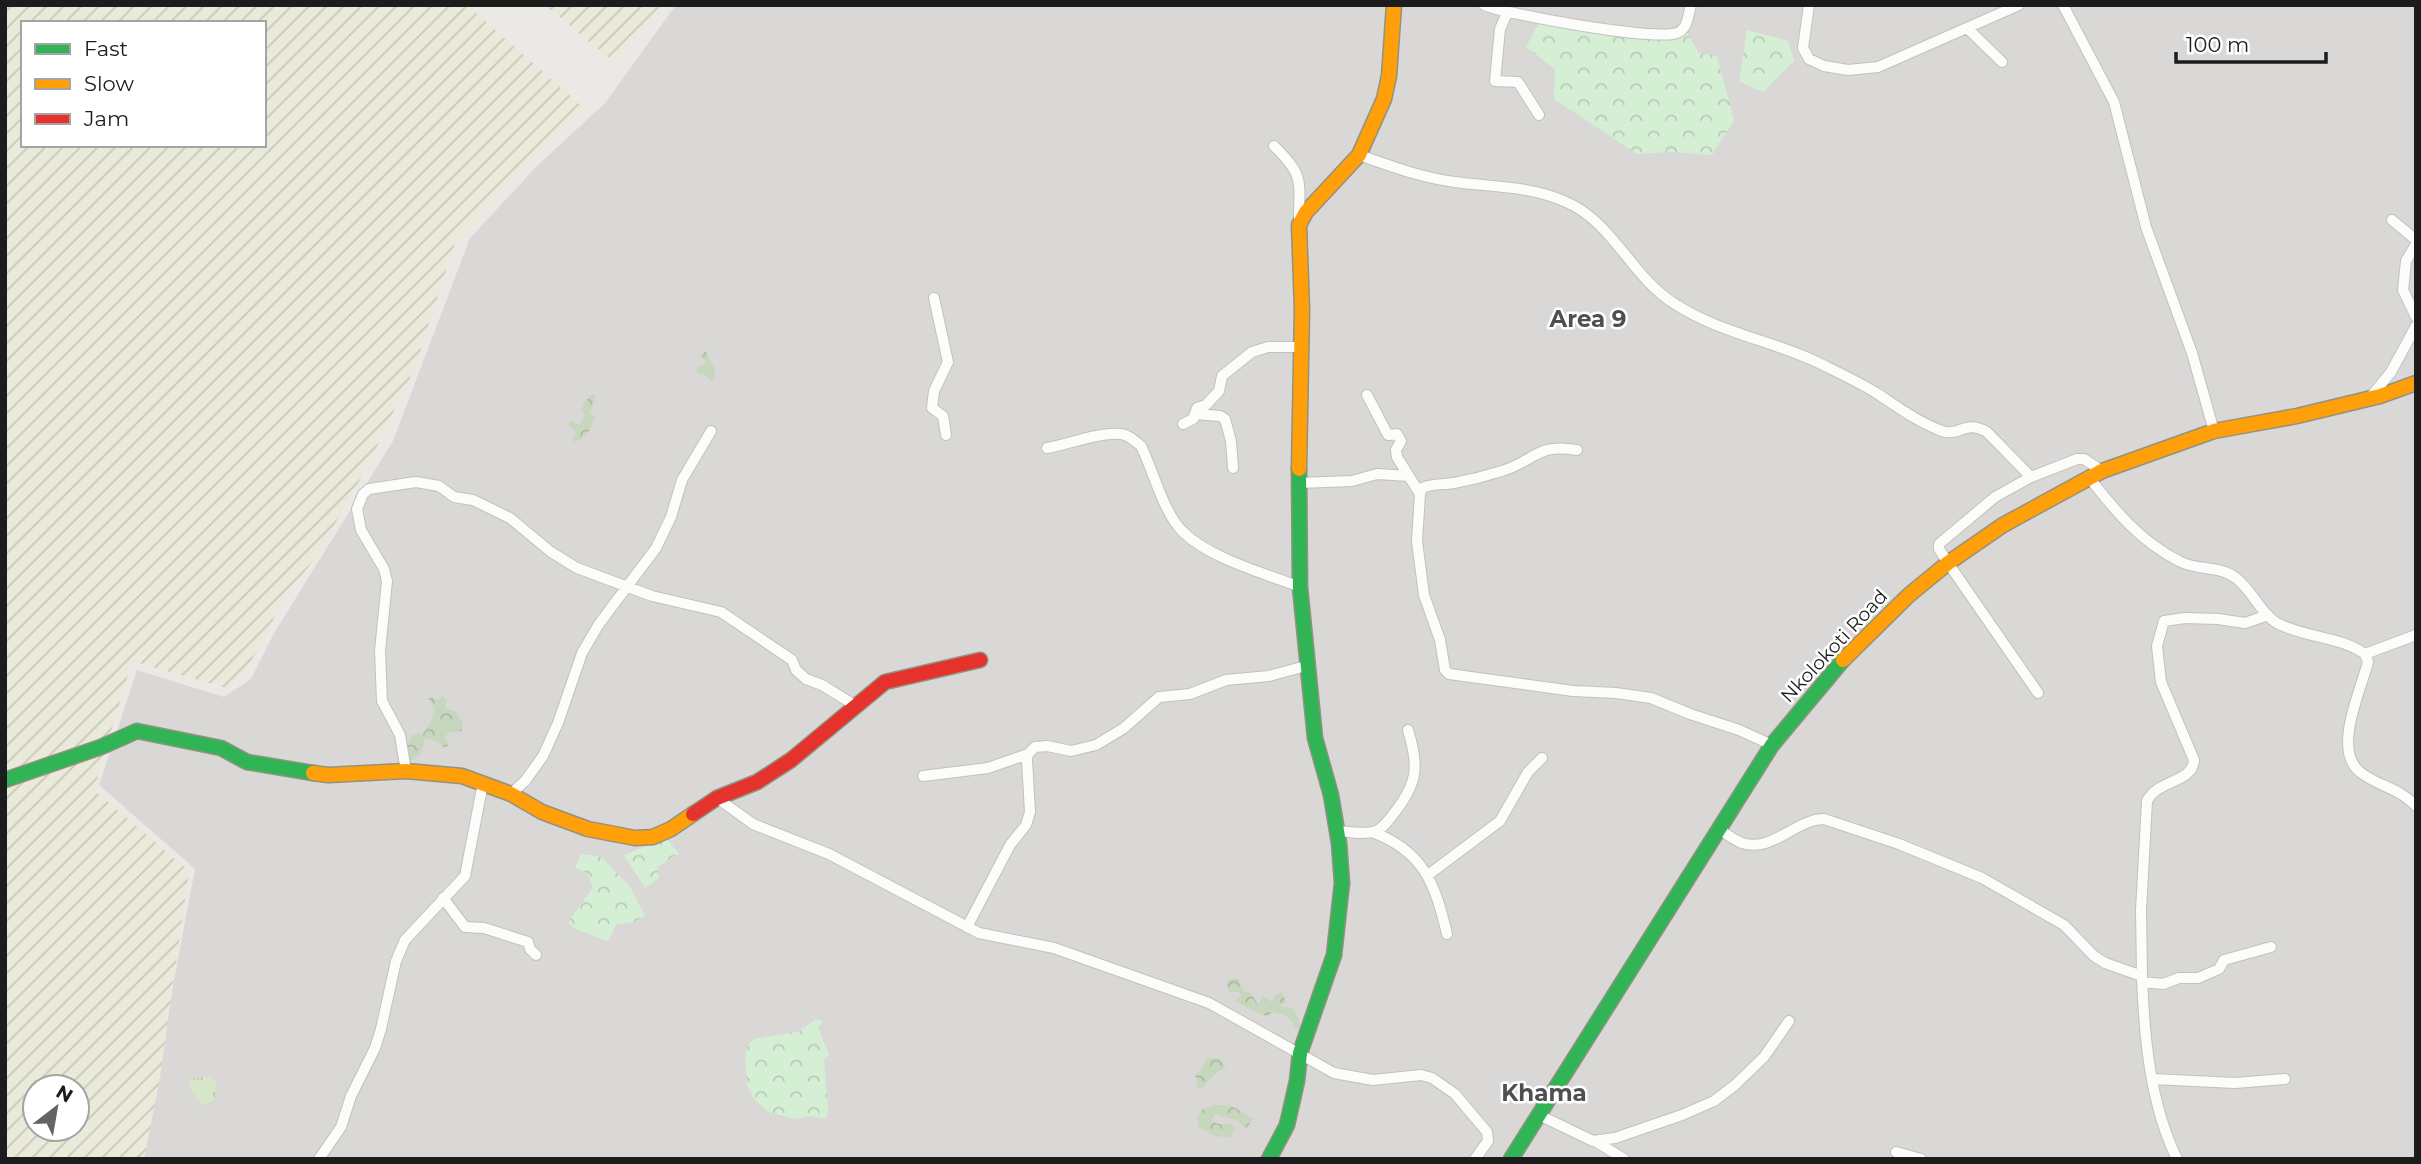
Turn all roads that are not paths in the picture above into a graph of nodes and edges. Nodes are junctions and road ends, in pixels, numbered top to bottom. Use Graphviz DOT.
graph roads {
  1 [pos="1394,5"];
  2 [pos="1484,5"];
  3 [pos="1691,5"];
  4 [pos="1809,5"];
  5 [pos="2018,5"];
  6 [pos="2063,5"];
  7 [pos="1507,13"];
  8 [pos="1967,28"];
  9 [pos="2002,62"];
  10 [pos="1539,115"];
  11 [pos="1274,146"];
  12 [pos="1359,155"];
  13 [pos="2392,220"];
  14 [pos="1299,226"];
  15 [pos="2416,242"];
  16 [pos="934,298"];
  17 [pos="2416,317"];
  18 [pos="2416,326"];
  19 [pos="1300,347"];
  20 [pos="2416,383"];
  21 [pos="1367,396"];
  22 [pos="2369,398"];
  23 [pos="1195,414"];
  24 [pos="1183,424"];
  25 [pos="711,431"];
  26 [pos="2214,431"];
  27 [pos="946,435"];
  28 [pos="1047,448"];
  29 [pos="1577,450"];
  30 [pos="1233,468"];
  31 [pos="2096,474"];
  32 [pos="1409,476"];
  33 [pos="2031,477"];
  34 [pos="1299,483"];
  35 [pos="1420,494"];
  36 [pos="1948,563"];
  37 [pos="628,587"];
  38 [pos="1300,587"];
  39 [pos="2268,615"];
  40 [pos="2416,635"];
  41 [pos="2365,654"];
  42 [pos="979,660"];
  43 [pos="1306,666"];
  44 [pos="2038,693"];
  45 [pos="856,706"];
  46 [pos="1408,730"];
  47 [pos="1772,745"];
  48 [pos="1028,754"];
  49 [pos="1542,758"];
  50 [pos="406,771"];
  51 [pos="923,776"];
  52 [pos="5,779"];
  53 [pos="483,783"];
  54 [pos="512,794"];
  55 [pos="717,798"];
  56 [pos="2416,806"];
  57 [pos="1719,829"];
  58 [pos="1338,831"];
  59 [pos="1372,832"];
  60 [pos="1428,875"];
  61 [pos="443,898"];
  62 [pos="967,927"];
  63 [pos="1447,934"];
  64 [pos="2271,947"];
  65 [pos="536,955"];
  66 [pos="2142,979"];
  67 [pos="1790,1021"];
  68 [pos="1300,1053"];
  69 [pos="2153,1079"];
  70 [pos="2285,1079"];
  71 [pos="1539,1115"];
  72 [pos="1593,1141"];
  73 [pos="1896,1152"];
  74 [pos="319,1159"];
  75 [pos="1269,1159"];
  76 [pos="1475,1159"];
  77 [pos="1511,1159"];
  78 [pos="1624,1159"];
  79 [pos="1921,1159"];
  80 [pos="2177,1159"];
  1 -- 12 [label="street"];
  2 -- 7 [label="street"];
  3 -- 7 [label="street"];
  4 -- 8 [label="street"];
  5 -- 8 [label="street"];
  6 -- 26 [label="street"];
  7 -- 10 [label="street"];
  8 -- 9 [label="street"];
  11 -- 14 [label="street"];
  12 -- 14 [label="street"];
  12 -- 33 [label="street"];
  13 -- 15 [label="street"];
  14 -- 19 [label="street"];
  15 -- 17 [label="street"];
  16 -- 27 [label="street"];
  18 -- 22 [label="street"];
  19 -- 23 [label="street"];
  19 -- 34 [label="street"];
  20 -- 22 [label="street, Nkolokoti Road"];
  21 -- 32 [label="street"];
  22 -- 26 [label="street, Nkolokoti Road"];
  23 -- 24 [label="street"];
  23 -- 30 [label="street"];
  25 -- 37 [label="street"];
  26 -- 31 [label="street, Nkolokoti Road"];
  28 -- 38 [label="street"];
  29 -- 35 [label="street"];
  31 -- 33 [label="street"];
  31 -- 36 [label="street, Nkolokoti Road"];
  31 -- 39 [label="street"];
  32 -- 34 [label="street"];
  32 -- 35 [label="street"];
  33 -- 36 [label="street"];
  34 -- 38 [label="street"];
  35 -- 47 [label="street"];
  36 -- 44 [label="street"];
  36 -- 47 [label="street, Nkolokoti Road"];
  37 -- 45 [label="street"];
  37 -- 50 [label="street"];
  37 -- 54 [label="street"];
  38 -- 43 [label="street"];
  39 -- 41 [label="street"];
  39 -- 66 [label="street"];
  40 -- 41 [label="street"];
  41 -- 56 [label="street"];
  42 -- 45 [label="street"];
  43 -- 48 [label="street"];
  43 -- 58 [label="street"];
  45 -- 55 [label="street"];
  46 -- 59 [label="street"];
  47 -- 57 [label="street, Nkolokoti Road"];
  48 -- 51 [label="street"];
  48 -- 62 [label="street"];
  49 -- 60 [label="street"];
  50 -- 52 [label="street"];
  50 -- 53 [label="street"];
  53 -- 54 [label="street"];
  53 -- 61 [label="street"];
  54 -- 55 [label="street"];
  55 -- 62 [label="street"];
  57 -- 66 [label="street"];
  57 -- 71 [label="street, Nkolokoti Road"];
  58 -- 59 [label="street"];
  58 -- 68 [label="street"];
  59 -- 60 [label="street"];
  60 -- 63 [label="street"];
  61 -- 65 [label="street"];
  61 -- 74 [label="street"];
  62 -- 68 [label="street"];
  64 -- 66 [label="street"];
  66 -- 69 [label="street"];
  67 -- 72 [label="street"];
  68 -- 75 [label="street"];
  68 -- 76 [label="street"];
  69 -- 70 [label="street"];
  69 -- 80 [label="street"];
  71 -- 72 [label="street"];
  71 -- 77 [label="street, Nkolokoti Road"];
  72 -- 78 [label="street"];
  73 -- 79 [label="street"];
}
